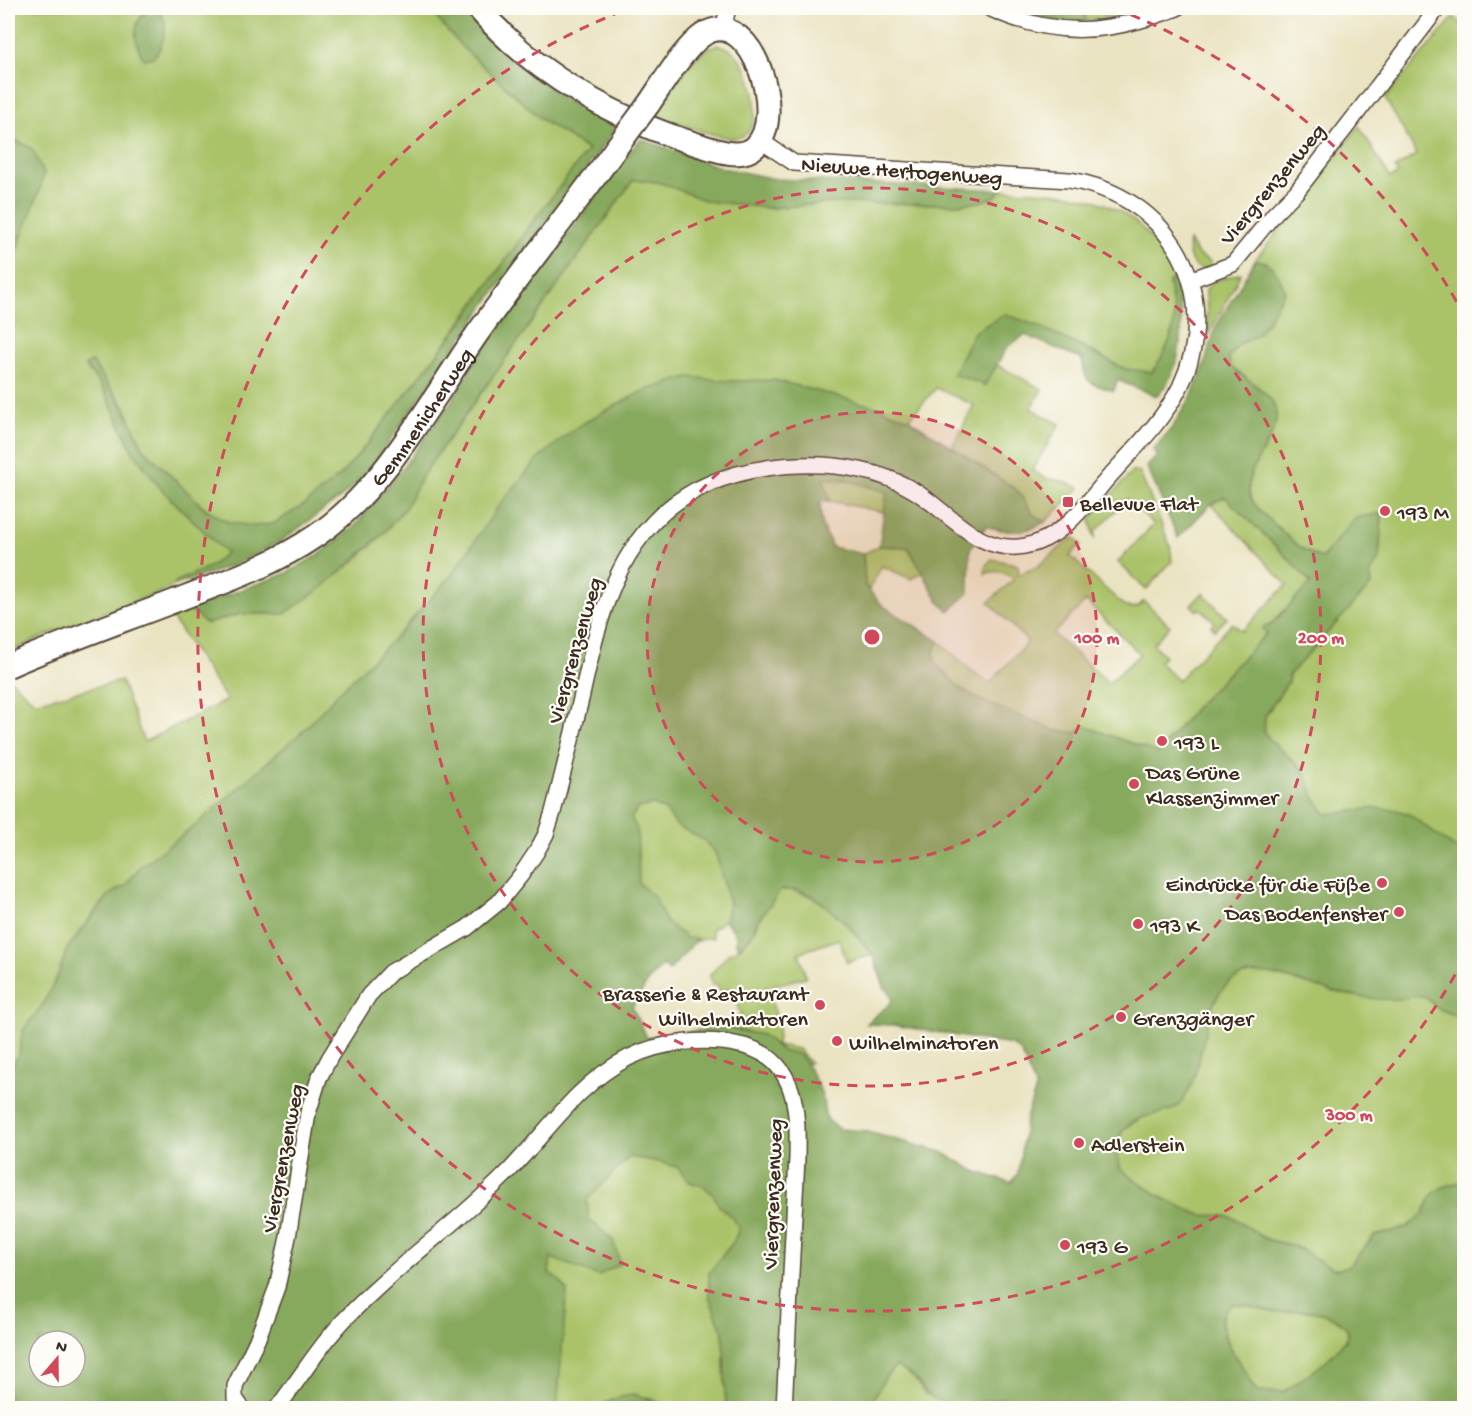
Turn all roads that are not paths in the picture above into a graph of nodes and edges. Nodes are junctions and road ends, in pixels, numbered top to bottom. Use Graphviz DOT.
graph roads {
  1 [pos="478,8"];
  2 [pos="728,8"];
  3 [pos="989,8"];
  4 [pos="1177,8"];
  5 [pos="1438,8"];
  6 [pos="723,30"];
  7 [pos="761,141"];
  8 [pos="1190,280"];
  9 [pos="8,666"];
  10 [pos="242,1408"];
  11 [pos="277,1408"];
  12 [pos="783,1408"];
  1 -- 7 [label="main road"];
  2 -- 6 [label="street"];
  3 -- 4 [label="street"];
  5 -- 8 [label="street, Viergrenzenweg"];
  6 -- 7 [label="main road"];
  6 -- 9 [label="main road, Gemmenicherweg, bridge"];
  7 -- 8 [label="street, Nieuwe Hertogenweg"];
  8 -- 10 [label="street, Viergrenzenweg"];
  11 -- 12 [label="street, Viergrenzenweg"];
}
